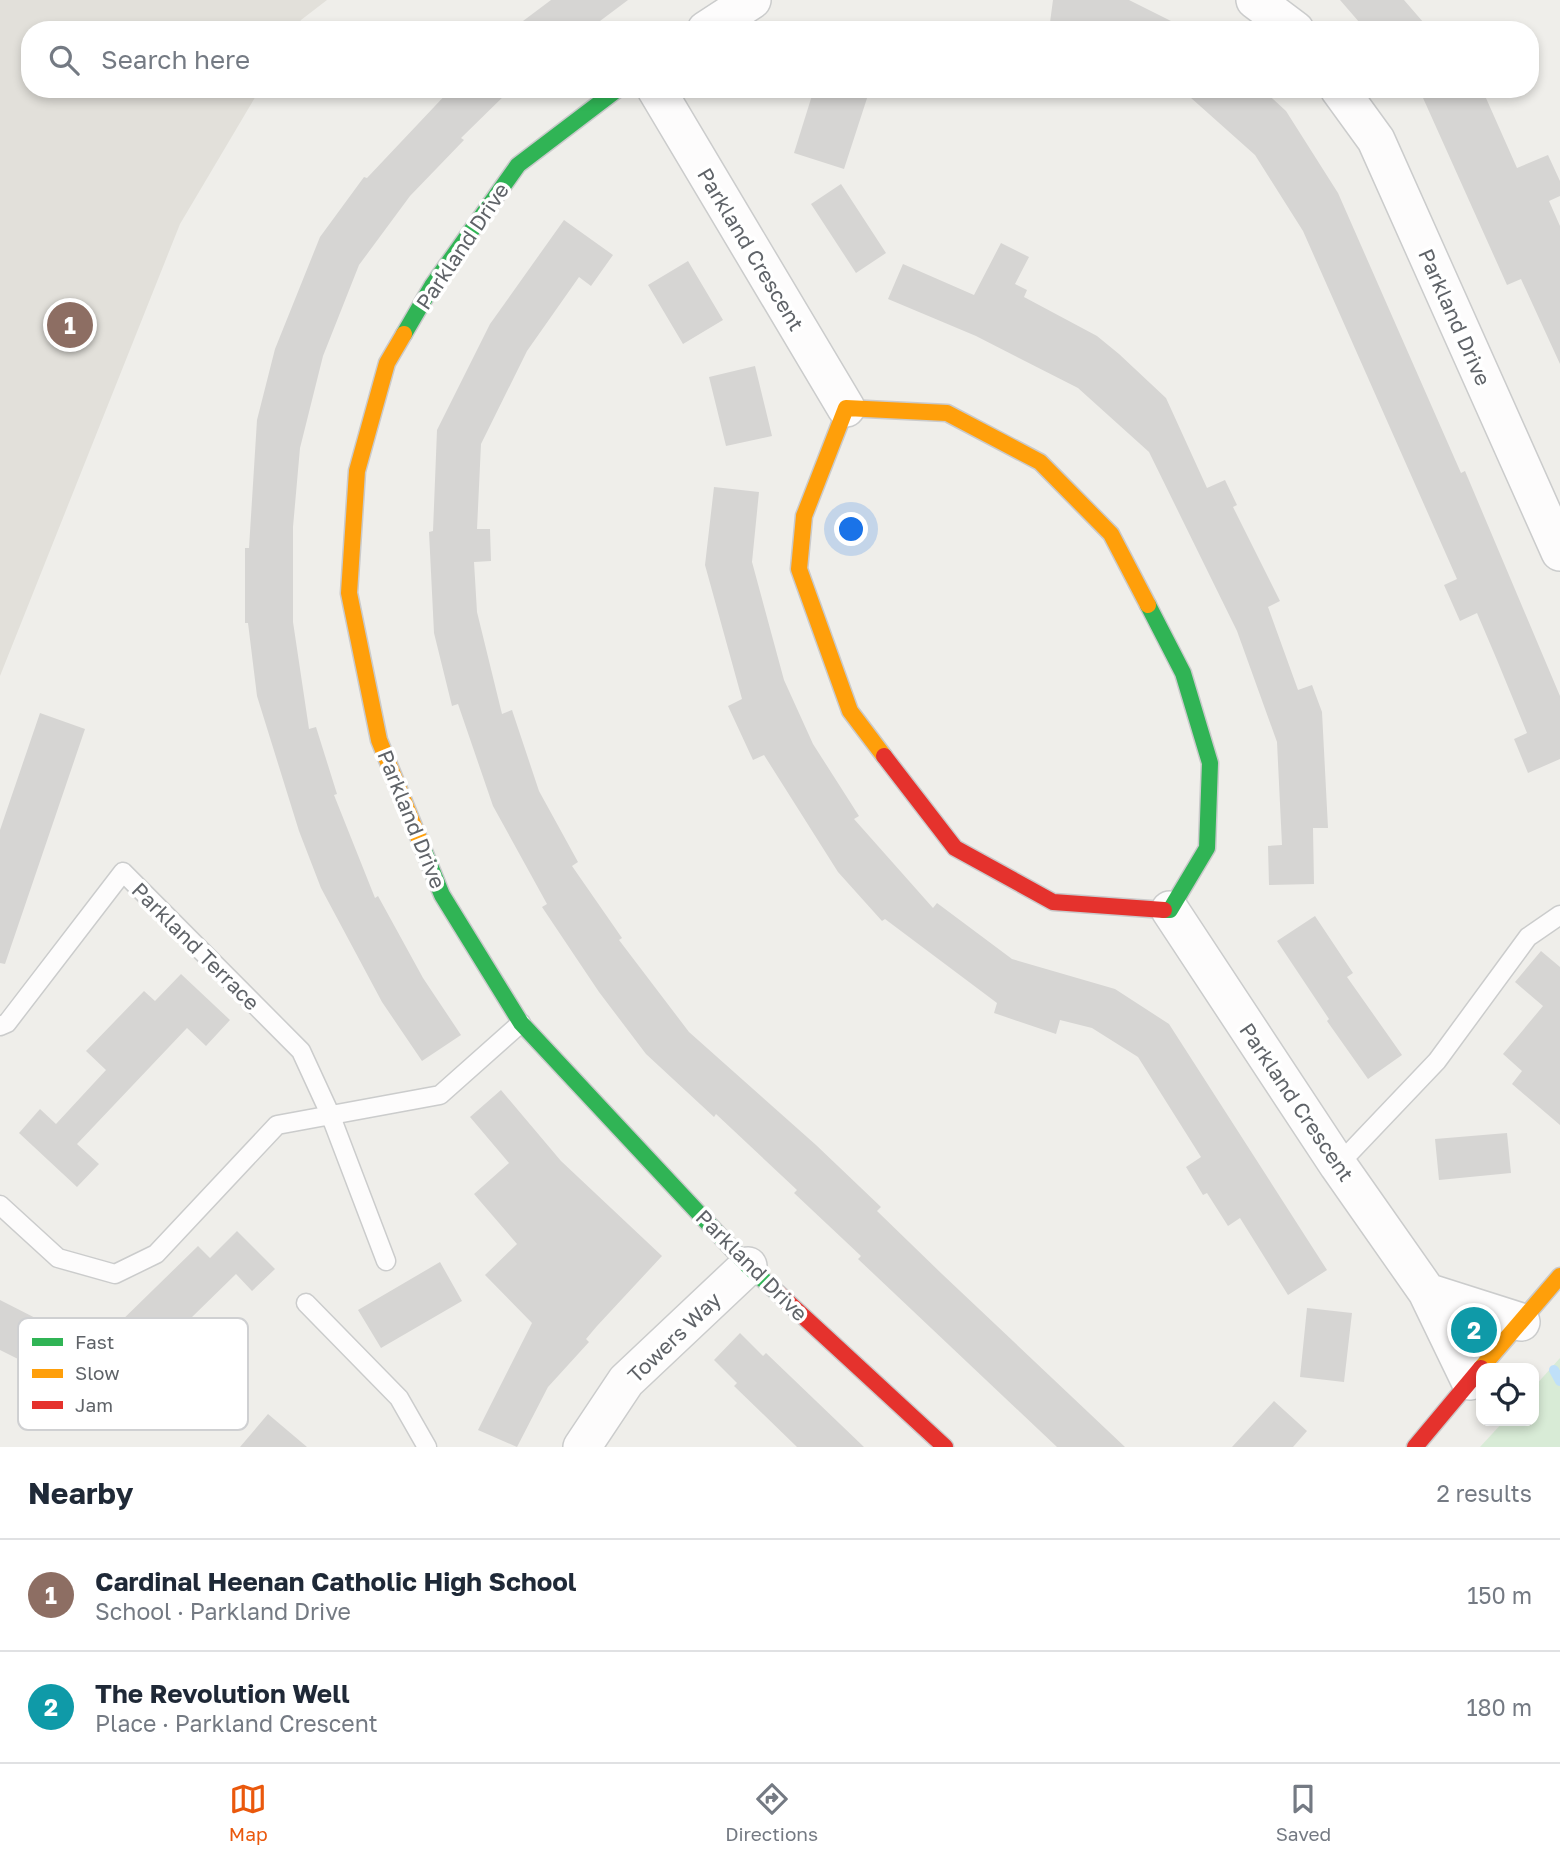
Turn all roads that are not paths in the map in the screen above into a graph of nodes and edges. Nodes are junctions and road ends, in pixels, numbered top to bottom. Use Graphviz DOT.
graph roads {
  1 [pos="752,0"];
  2 [pos="1255,0"];
  3 [pos="720,21"];
  4 [pos="1283,21"];
  5 [pos="606,98"];
  6 [pos="661,98"];
  7 [pos="1346,98"];
  8 [pos="846,408"];
  9 [pos="1560,552"];
  10 [pos="1170,911"];
  11 [pos="1560,915"];
  12 [pos="521,1023"];
  13 [pos="0,1026"];
  14 [pos="330,1114"];
  15 [pos="1338,1165"];
  16 [pos="0,1205"];
  17 [pos="386,1261"];
  18 [pos="748,1266"];
  19 [pos="1560,1276"];
  20 [pos="1427,1292"];
  21 [pos="1546,1293"];
  22 [pos="306,1303"];
  23 [pos="1560,1306"];
  24 [pos="1521,1322"];
  25 [pos="1486,1363"];
  26 [pos="1476,1370"];
  27 [pos="1476,1375"];
  28 [pos="427,1447"];
  29 [pos="582,1447"];
  30 [pos="945,1447"];
  31 [pos="1415,1447"];
  1 -- 3 [label="street"];
  2 -- 4 [label="street"];
  5 -- 12 [label="street, Parkland Drive"];
  6 -- 8 [label="street, Parkland Crescent"];
  7 -- 9 [label="street, Parkland Drive"];
  8 -- 10 [label="street"];
  8 -- 10 [label="street"];
  10 -- 15 [label="street, Parkland Crescent"];
  11 -- 15 [label="lane"];
  12 -- 14 [label="lane"];
  12 -- 18 [label="street, Parkland Drive"];
  13 -- 14 [label="lane, Parkland Terrace"];
  14 -- 16 [label="lane"];
  14 -- 17 [label="lane, Parkland Terrace"];
  15 -- 20 [label="street, Parkland Crescent"];
  18 -- 29 [label="street, Towers Way"];
  18 -- 30 [label="street, Parkland Drive"];
  19 -- 21 [label="street"];
  20 -- 24 [label="street"];
  20 -- 26 [label="street, Parkland Crescent"];
  21 -- 23 [label="lane"];
  21 -- 24 [label="street"];
  22 -- 28 [label="lane"];
  24 -- 25 [label="street"];
  27 -- 31 [label="street"];
}
